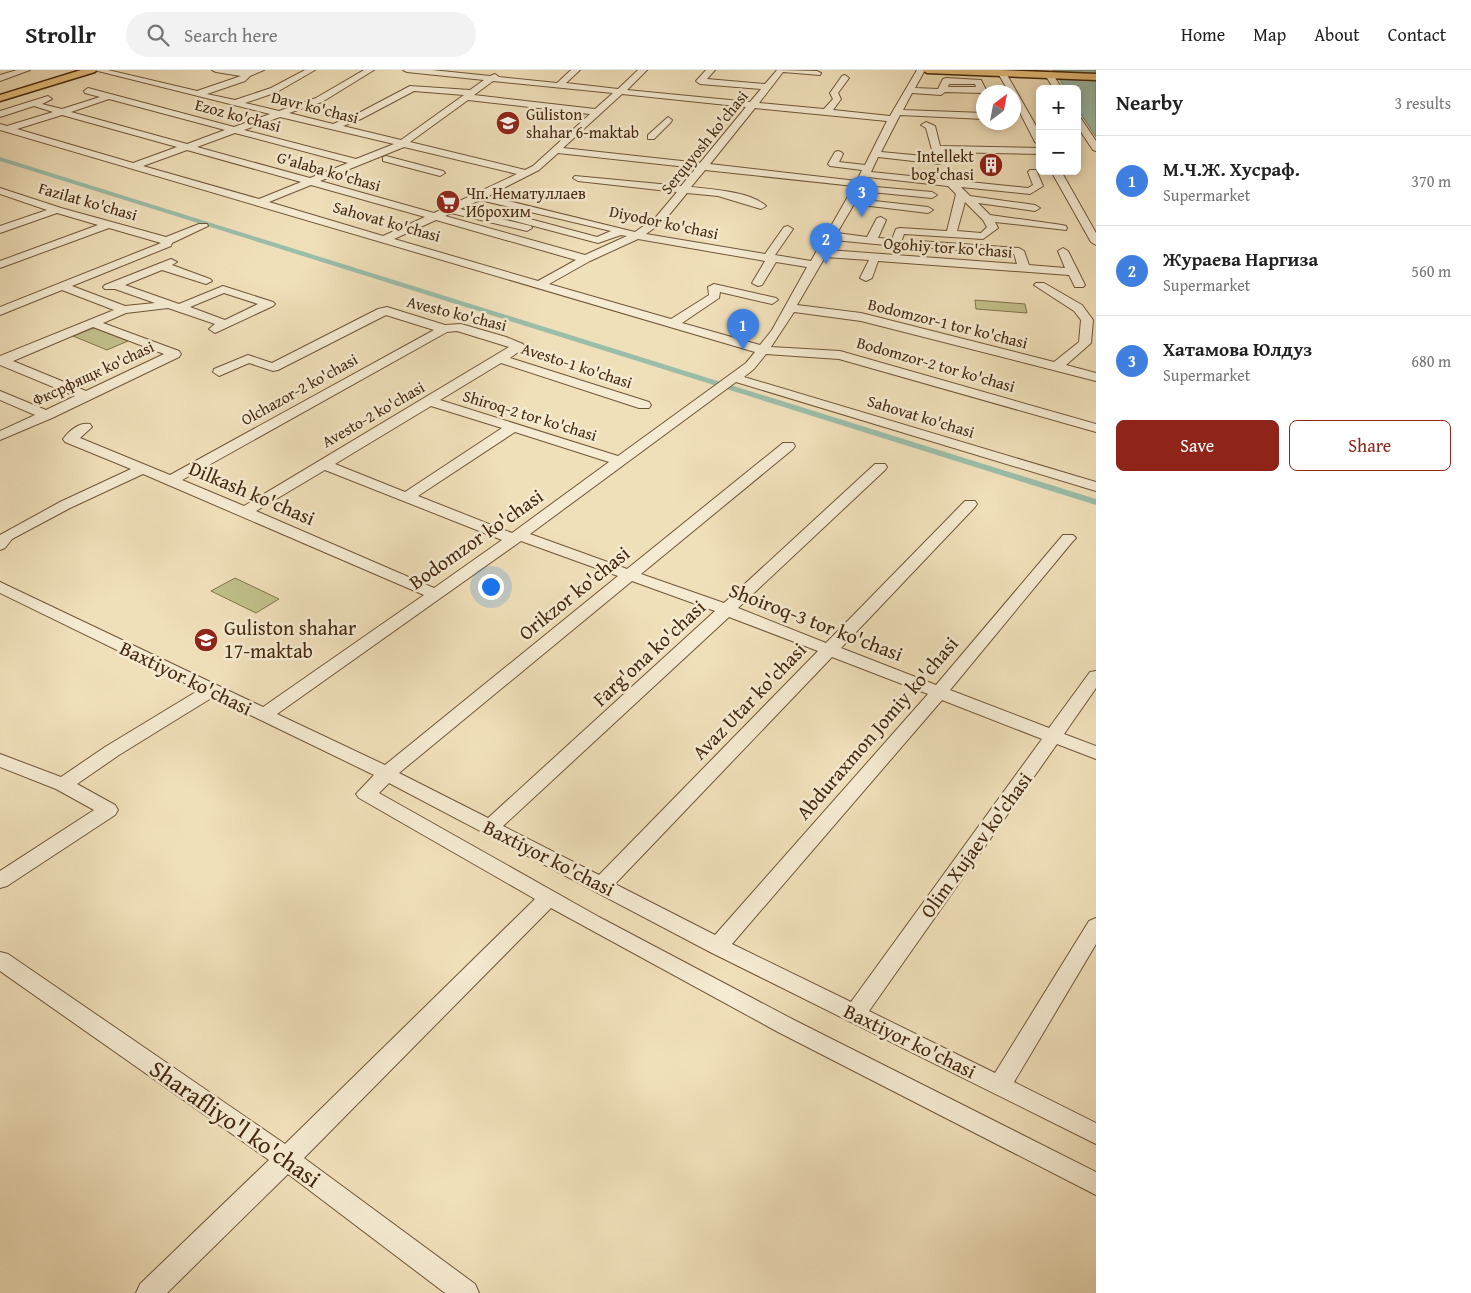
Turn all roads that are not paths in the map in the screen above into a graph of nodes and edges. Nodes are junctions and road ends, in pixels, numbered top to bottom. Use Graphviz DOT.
graph roads {
  1 [pos="26,70"];
  2 [pos="78,70"];
  3 [pos="91,70"];
  4 [pos="98,70"];
  5 [pos="216,70"];
  6 [pos="260,70"];
  7 [pos="312,70"];
  8 [pos="370,70"];
  9 [pos="407,70"];
  10 [pos="504,70"];
  11 [pos="576,70"];
  12 [pos="642,70"];
  13 [pos="711,70"];
  14 [pos="782,70"];
  15 [pos="921,70"];
  16 [pos="928,70"];
  17 [pos="964,70"];
  18 [pos="446,72"];
  19 [pos="817,73"];
  20 [pos="247,74"];
  21 [pos="1003,75"];
  22 [pos="1053,76"];
  23 [pos="1096,76"];
  24 [pos="0,78"];
  25 [pos="845,78"];
  26 [pos="492,79"];
  27 [pos="154,84"];
  28 [pos="560,85"];
  29 [pos="1009,85"];
  30 [pos="1056,85"];
  31 [pos="769,87"];
  32 [pos="942,89"];
  33 [pos="910,90"];
  34 [pos="88,91"];
  35 [pos="619,92"];
  36 [pos="0,94"];
  37 [pos="198,94"];
  38 [pos="469,95"];
  39 [pos="110,96"];
  40 [pos="0,98"];
  41 [pos="49,99"];
  42 [pos="235,103"];
  43 [pos="38,105"];
  44 [pos="754,105"];
  45 [pos="1021,111"];
  46 [pos="64,112"];
  47 [pos="596,112"];
  48 [pos="827,112"];
  49 [pos="0,114"];
  50 [pos="280,114"];
  51 [pos="895,116"];
  52 [pos="976,116"];
  53 [pos="668,120"];
  54 [pos="926,125"];
  55 [pos="1081,125"];
  56 [pos="333,127"];
  57 [pos="4,128"];
  58 [pos="235,130"];
  59 [pos="1036,136"];
  60 [pos="650,137"];
  61 [pos="402,144"];
  62 [pos="190,146"];
  63 [pos="1096,148"];
  64 [pos="938,149"];
  65 [pos="557,150"];
  66 [pos="1036,151"];
  67 [pos="592,154"];
  68 [pos="838,154"];
  69 [pos="876,154"];
  70 [pos="386,159"];
  71 [pos="359,163"];
  72 [pos="915,163"];
  73 [pos="580,164"];
  74 [pos="134,166"];
  75 [pos="705,166"];
  76 [pos="942,171"];
  77 [pos="1033,172"];
  78 [pos="440,173"];
  79 [pos="525,173"];
  80 [pos="1058,175"];
  81 [pos="578,178"];
  82 [pos="908,178"];
  83 [pos="862,179"];
  84 [pos="312,181"];
  85 [pos="952,184"];
  86 [pos="685,190"];
  87 [pos="0,191"];
  88 [pos="964,195"];
  89 [pos="13,196"];
  90 [pos="932,196"];
  91 [pos="479,197"];
  92 [pos="0,200"];
  93 [pos="850,202"];
  94 [pos="259,203"];
  95 [pos="461,204"];
  96 [pos="760,206"];
  97 [pos="1036,208"];
  98 [pos="57,210"];
  99 [pos="449,210"];
  100 [pos="928,210"];
  101 [pos="544,212"];
  102 [pos="434,216"];
  103 [pos="881,220"];
  104 [pos="528,221"];
  105 [pos="990,223"];
  106 [pos="110,224"];
  107 [pos="203,226"];
  108 [pos="1062,228"];
  109 [pos="788,229"];
  110 [pos="0,230"];
  111 [pos="621,231"];
  112 [pos="951,234"];
  113 [pos="1050,235"];
  114 [pos="637,236"];
  115 [pos="831,236"];
  116 [pos="385,239"];
  117 [pos="871,240"];
  118 [pos="167,241"];
  119 [pos="1096,242"];
  120 [pos="896,243"];
  121 [pos="583,244"];
  122 [pos="1063,251"];
  123 [pos="822,253"];
  124 [pos="145,254"];
  125 [pos="855,256"];
  126 [pos="769,258"];
  127 [pos="586,259"];
  128 [pos="873,262"];
  129 [pos="167,264"];
  130 [pos="0,265"];
  131 [pos="814,265"];
  132 [pos="1024,268"];
  133 [pos="953,271"];
  134 [pos="1072,272"];
  135 [pos="866,278"];
  136 [pos="206,281"];
  137 [pos="758,282"];
  138 [pos="540,284"];
  139 [pos="114,285"];
  140 [pos="1040,285"];
  141 [pos="1079,285"];
  142 [pos="62,286"];
  143 [pos="88,295"];
  144 [pos="772,300"];
  145 [pos="174,306"];
  146 [pos="790,308"];
  147 [pos="124,310"];
  148 [pos="0,311"];
  149 [pos="92,323"];
  150 [pos="673,323"];
  151 [pos="226,324"];
  152 [pos="444,329"];
  153 [pos="214,330"];
  154 [pos="519,347"];
  155 [pos="763,350"];
  156 [pos="500,358"];
  157 [pos="1,360"];
  158 [pos="1056,367"];
  159 [pos="219,372"];
  160 [pos="1096,377"];
  161 [pos="733,380"];
  162 [pos="0,394"];
  163 [pos="87,396"];
  164 [pos="429,401"];
  165 [pos="644,405"];
  166 [pos="47,415"];
  167 [pos="85,427"];
  168 [pos="512,428"];
  169 [pos="1096,428"];
  170 [pos="0,436"];
  171 [pos="788,446"];
  172 [pos="620,461"];
  173 [pos="322,464"];
  174 [pos="880,467"];
  175 [pos="142,469"];
  176 [pos="171,480"];
  177 [pos="1096,487"];
  178 [pos="407,497"];
  179 [pos="970,504"];
  180 [pos="245,512"];
  181 [pos="516,537"];
  182 [pos="1068,538"];
  183 [pos="0,546"];
  184 [pos="629,575"];
  185 [pos="0,586"];
  186 [pos="436,594"];
  187 [pos="727,610"];
  188 [pos="829,649"];
  189 [pos="1096,676"];
  190 [pos="211,690"];
  191 [pos="938,693"];
  192 [pos="263,715"];
  193 [pos="1054,738"];
  194 [pos="1096,754"];
  195 [pos="0,760"];
  196 [pos="387,774"];
  197 [pos="63,785"];
  198 [pos="489,828"];
  199 [pos="0,881"];
  200 [pos="602,886"];
  201 [pos="549,898"];
  202 [pos="1096,926"];
  203 [pos="718,946"];
  204 [pos="0,960"];
  205 [pos="855,1013"];
  206 [pos="1000,1085"];
  207 [pos="1096,1134"];
  208 [pos="287,1159"];
  209 [pos="1096,1184"];
  210 [pos="148,1293"];
  211 [pos="466,1293"];
  1 -- 24 [label="street"];
  2 -- 36 [label="main road"];
  3 -- 40 [label="main road"];
  4 -- 27 [label="street, Davr ko'chasi"];
  5 -- 20 [label="street"];
  6 -- 20 [label="street"];
  7 -- 42 [label="street"];
  8 -- 50 [label="street"];
  9 -- 18 [label="street"];
  10 -- 26 [label="street"];
  11 -- 28 [label="street"];
  12 -- 35 [label="street"];
  13 -- 31 [label="street"];
  14 -- 19 [label="street"];
  14 -- 31 [label="street, Serquyosh ko'chasi"];
  15 -- 33 [label="street"];
  16 -- 21 [label="main road"];
  17 -- 22 [label="main road"];
  18 -- 26 [label="street"];
  20 -- 37 [label="street"];
  21 -- 22 [label="main road"];
  21 -- 29 [label="street"];
  22 -- 23 [label="main road"];
  22 -- 30 [label="street"];
  25 -- 48 [label="street"];
  26 -- 28 [label="street"];
  26 -- 38 [label="street"];
  27 -- 37 [label="street, Davr ko'chasi"];
  27 -- 39 [label="street"];
  28 -- 35 [label="street"];
  31 -- 44 [label="street, Serquyosh ko'chasi"];
  32 -- 33 [label="street"];
  33 -- 51 [label="street"];
  34 -- 39 [label="street, Ezoz ko'chasi"];
  35 -- 44 [label="street"];
  35 -- 47 [label="street"];
  37 -- 42 [label="street, Davr ko'chasi"];
  38 -- 47 [label="street"];
  38 -- 56 [label="street"];
  38 -- 61 [label="street"];
  39 -- 46 [label="street"];
  39 -- 58 [label="street, Ezoz ko'chasi"];
  41 -- 49 [label="street"];
  42 -- 50 [label="street, Davr ko'chasi"];
  43 -- 46 [label="street, G'alaba ko'chasi"];
  44 -- 48 [label="street"];
  44 -- 75 [label="street, Serquyosh ko'chasi"];
  45 -- 59 [label="street"];
  46 -- 57 [label="street"];
  46 -- 62 [label="street, G'alaba ko'chasi"];
  47 -- 65 [label="street"];
  48 -- 51 [label="street"];
  50 -- 56 [label="street, Davr ko'chasi"];
  50 -- 58 [label="street"];
  51 -- 52 [label="street"];
  51 -- 69 [label="street"];
  53 -- 60 [label="street"];
  54 -- 64 [label="street"];
  55 -- 63 [label="street"];
  56 -- 61 [label="street, Davr ko'chasi"];
  57 -- 74 [label="street, Sahovat ko'chasi"];
  58 -- 62 [label="street"];
  58 -- 71 [label="street, Ezoz ko'chasi"];
  61 -- 71 [label="street"];
  61 -- 79 [label="street, Davr ko'chasi"];
  62 -- 74 [label="street"];
  62 -- 84 [label="street, G'alaba ko'chasi"];
  64 -- 66 [label="street"];
  64 -- 72 [label="street"];
  65 -- 67 [label="street"];
  65 -- 79 [label="street"];
  67 -- 73 [label="street"];
  67 -- 75 [label="street"];
  68 -- 83 [label="street"];
  69 -- 72 [label="street"];
  69 -- 83 [label="street"];
  70 -- 78 [label="street"];
  71 -- 84 [label="street"];
  72 -- 76 [label="street"];
  72 -- 82 [label="street"];
  74 -- 94 [label="street, Sahovat ko'chasi"];
  75 -- 83 [label="street"];
  75 -- 86 [label="street, Serquyosh ko'chasi"];
  77 -- 85 [label="street"];
  79 -- 91 [label="street"];
  80 -- 119 [label="street"];
  81 -- 86 [label="street"];
  82 -- 83 [label="street"];
  82 -- 85 [label="street"];
  83 -- 88 [label="street"];
  83 -- 90 [label="street"];
  83 -- 93 [label="street"];
  84 -- 94 [label="street"];
  84 -- 102 [label="street, G'alaba ko'chasi"];
  85 -- 88 [label="street"];
  86 -- 96 [label="street"];
  86 -- 114 [label="street, Serquyosh ko'chasi"];
  87 -- 89 [label="street, Fazilat ko'chasi"];
  88 -- 97 [label="street"];
  88 -- 105 [label="street"];
  88 -- 112 [label="street"];
  89 -- 92 [label="street"];
  89 -- 98 [label="street, Fazilat ko'chasi"];
  91 -- 95 [label="street"];
  91 -- 101 [label="street, Diyodor ko'chasi"];
  93 -- 100 [label="street"];
  93 -- 115 [label="street"];
  94 -- 116 [label="street, Sahovat ko'chasi"];
  95 -- 99 [label="street"];
  95 -- 104 [label="street"];
  98 -- 106 [label="street, Fazilat ko'chasi"];
  98 -- 110 [label="street"];
  99 -- 102 [label="street"];
  99 -- 121 [label="street"];
  101 -- 104 [label="street"];
  101 -- 111 [label="street, Diyodor ko'chasi"];
  102 -- 116 [label="street"];
  102 -- 127 [label="street, G'alaba ko'chasi"];
  103 -- 117 [label="street"];
  104 -- 111 [label="street"];
  105 -- 108 [label="street"];
  105 -- 112 [label="street"];
  105 -- 113 [label="street"];
  106 -- 118 [label="street, Fazilat ko'chasi"];
  106 -- 130 [label="street"];
  107 -- 118 [label="street"];
  109 -- 126 [label="street"];
  111 -- 114 [label="street, Diyodor ko'chasi"];
  112 -- 120 [label="street"];
  114 -- 126 [label="street, Diyodor ko'chasi"];
  114 -- 127 [label="street, Serquyosh ko'chasi"];
  115 -- 117 [label="street"];
  115 -- 123 [label="street"];
  116 -- 138 [label="street, Sahovat ko'chasi"];
  117 -- 120 [label="street"];
  118 -- 124 [label="street"];
  120 -- 132 [label="street"];
  122 -- 134 [label="street"];
  123 -- 125 [label="street, Ogohiy tor ko'chasi"];
  123 -- 131 [label="street"];
  124 -- 129 [label="street"];
  124 -- 142 [label="street"];
  125 -- 128 [label="street"];
  125 -- 132 [label="street, Ogohiy tor ko'chasi"];
  126 -- 131 [label="street, Diyodor ko'chasi"];
  126 -- 137 [label="street"];
  127 -- 138 [label="street, Serquyosh ko'chasi"];
  128 -- 133 [label="street"];
  128 -- 135 [label="street"];
  129 -- 136 [label="street"];
  129 -- 139 [label="street"];
  131 -- 146 [label="street"];
  132 -- 134 [label="street, Ogohiy tor ko'chasi"];
  134 -- 141 [label="street"];
  138 -- 150 [label="street, Sahovat ko'chasi"];
  139 -- 143 [label="street"];
  139 -- 145 [label="street"];
  140 -- 158 [label="street"];
  142 -- 143 [label="street"];
  142 -- 148 [label="street"];
  143 -- 147 [label="street"];
  144 -- 150 [label="street"];
  145 -- 147 [label="street"];
  145 -- 151 [label="street"];
  145 -- 151 [label="street"];
  146 -- 155 [label="street"];
  146 -- 158 [label="street, Bodomzor-1 tor ko'chasi"];
  147 -- 149 [label="street"];
  149 -- 157 [label="street"];
  149 -- 163 [label="street, Фксрфящк ko'chasi"];
  150 -- 155 [label="street, Sahovat ko'chasi"];
  151 -- 153 [label="street"];
  152 -- 154 [label="street, Avesto ko'chasi"];
  152 -- 159 [label="street, Avesto ko'chasi"];
  152 -- 176 [label="street, Olchazor-2 ko'chasi"];
  154 -- 156 [label="street, Avesto-2 ko'chasi"];
  155 -- 161 [label="street"];
  155 -- 169 [label="street, Bodomzor-2 tor ko'chasi"];
  156 -- 164 [label="street, Avesto-2 ko'chasi"];
  156 -- 165 [label="street, Avesto-1 ko'chasi"];
  157 -- 163 [label="street"];
  158 -- 160 [label="street, Bodomzor-1 tor ko'chasi"];
  161 -- 172 [label="street, Bodomzor ko'chasi"];
  161 -- 177 [label="street, Sahovat ko'chasi"];
  162 -- 166 [label="street"];
  163 -- 166 [label="street, Фксрфящк ko'chasi"];
  164 -- 168 [label="street, Shiroq-2 tor ko'chasi"];
  164 -- 173 [label="street, Avesto-2 ko'chasi"];
  166 -- 170 [label="street, Фксрфящк ko'chasi"];
  167 -- 175 [label="street, Dilkash ko'chasi"];
  168 -- 172 [label="street, Shiroq-2 tor ko'chasi"];
  168 -- 178 [label="street"];
  171 -- 184 [label="street, Orikzor ko'chasi"];
  172 -- 181 [label="street, Bodomzor ko'chasi"];
  173 -- 178 [label="street, Shoiroq-3 tor ko'chasi"];
  173 -- 180 [label="street, Avesto-2 ko'chasi"];
  174 -- 187 [label="street, Farg'ona ko'chasi"];
  175 -- 176 [label="street, Dilkash ko'chasi"];
  175 -- 183 [label="street"];
  176 -- 180 [label="street, Dilkash ko'chasi"];
  178 -- 181 [label="street, Shoiroq-3 tor ko'chasi"];
  179 -- 188 [label="street, Avaz Utar ko'chasi"];
  180 -- 186 [label="street, Dilkash ko'chasi"];
  181 -- 184 [label="street, Shoiroq-3 tor ko'chasi"];
  181 -- 186 [label="street, Bodomzor ko'chasi"];
  182 -- 191 [label="street, Abduraxmon Jomiy ko'chasi"];
  184 -- 187 [label="street, Shoiroq-3 tor ko'chasi"];
  184 -- 196 [label="street, Orikzor ko'chasi"];
  185 -- 190 [label="street, Baxtiyor ko'chasi"];
  186 -- 192 [label="street, Bodomzor ko'chasi"];
  187 -- 188 [label="street, Shoiroq-3 tor ko'chasi"];
  187 -- 198 [label="street, Farg'ona ko'chasi"];
  188 -- 191 [label="street, Shoiroq-3 tor ko'chasi"];
  188 -- 200 [label="street, Avaz Utar ko'chasi"];
  189 -- 193 [label="street, Olim Xujaev ko'chasi"];
  190 -- 192 [label="street, Baxtiyor ko'chasi"];
  190 -- 197 [label="street"];
  191 -- 193 [label="street, Shoiroq-3 tor ko'chasi"];
  191 -- 203 [label="street, Abduraxmon Jomiy ko'chasi"];
  192 -- 196 [label="street, Baxtiyor ko'chasi"];
  193 -- 194 [label="street, Shoiroq-3 tor ko'chasi"];
  193 -- 205 [label="street, Olim Xujaev ko'chasi"];
  195 -- 197 [label="street"];
  196 -- 198 [label="street, Baxtiyor ko'chasi"];
  196 -- 201 [label="street, Orikzor ko'chasi"];
  197 -- 199 [label="street"];
  198 -- 200 [label="street, Baxtiyor ko'chasi"];
  200 -- 203 [label="street, Baxtiyor ko'chasi"];
  201 -- 208 [label="street"];
  201 -- 209 [label="street"];
  202 -- 206 [label="street"];
  203 -- 205 [label="street, Baxtiyor ko'chasi"];
  204 -- 208 [label="street, Sharafliyo'l ko'chasi"];
  205 -- 206 [label="street, Baxtiyor ko'chasi"];
  206 -- 207 [label="street, Baxtiyor ko'chasi"];
  208 -- 210 [label="street"];
  208 -- 211 [label="street, Sharafliyo'l ko'chasi"];
}
